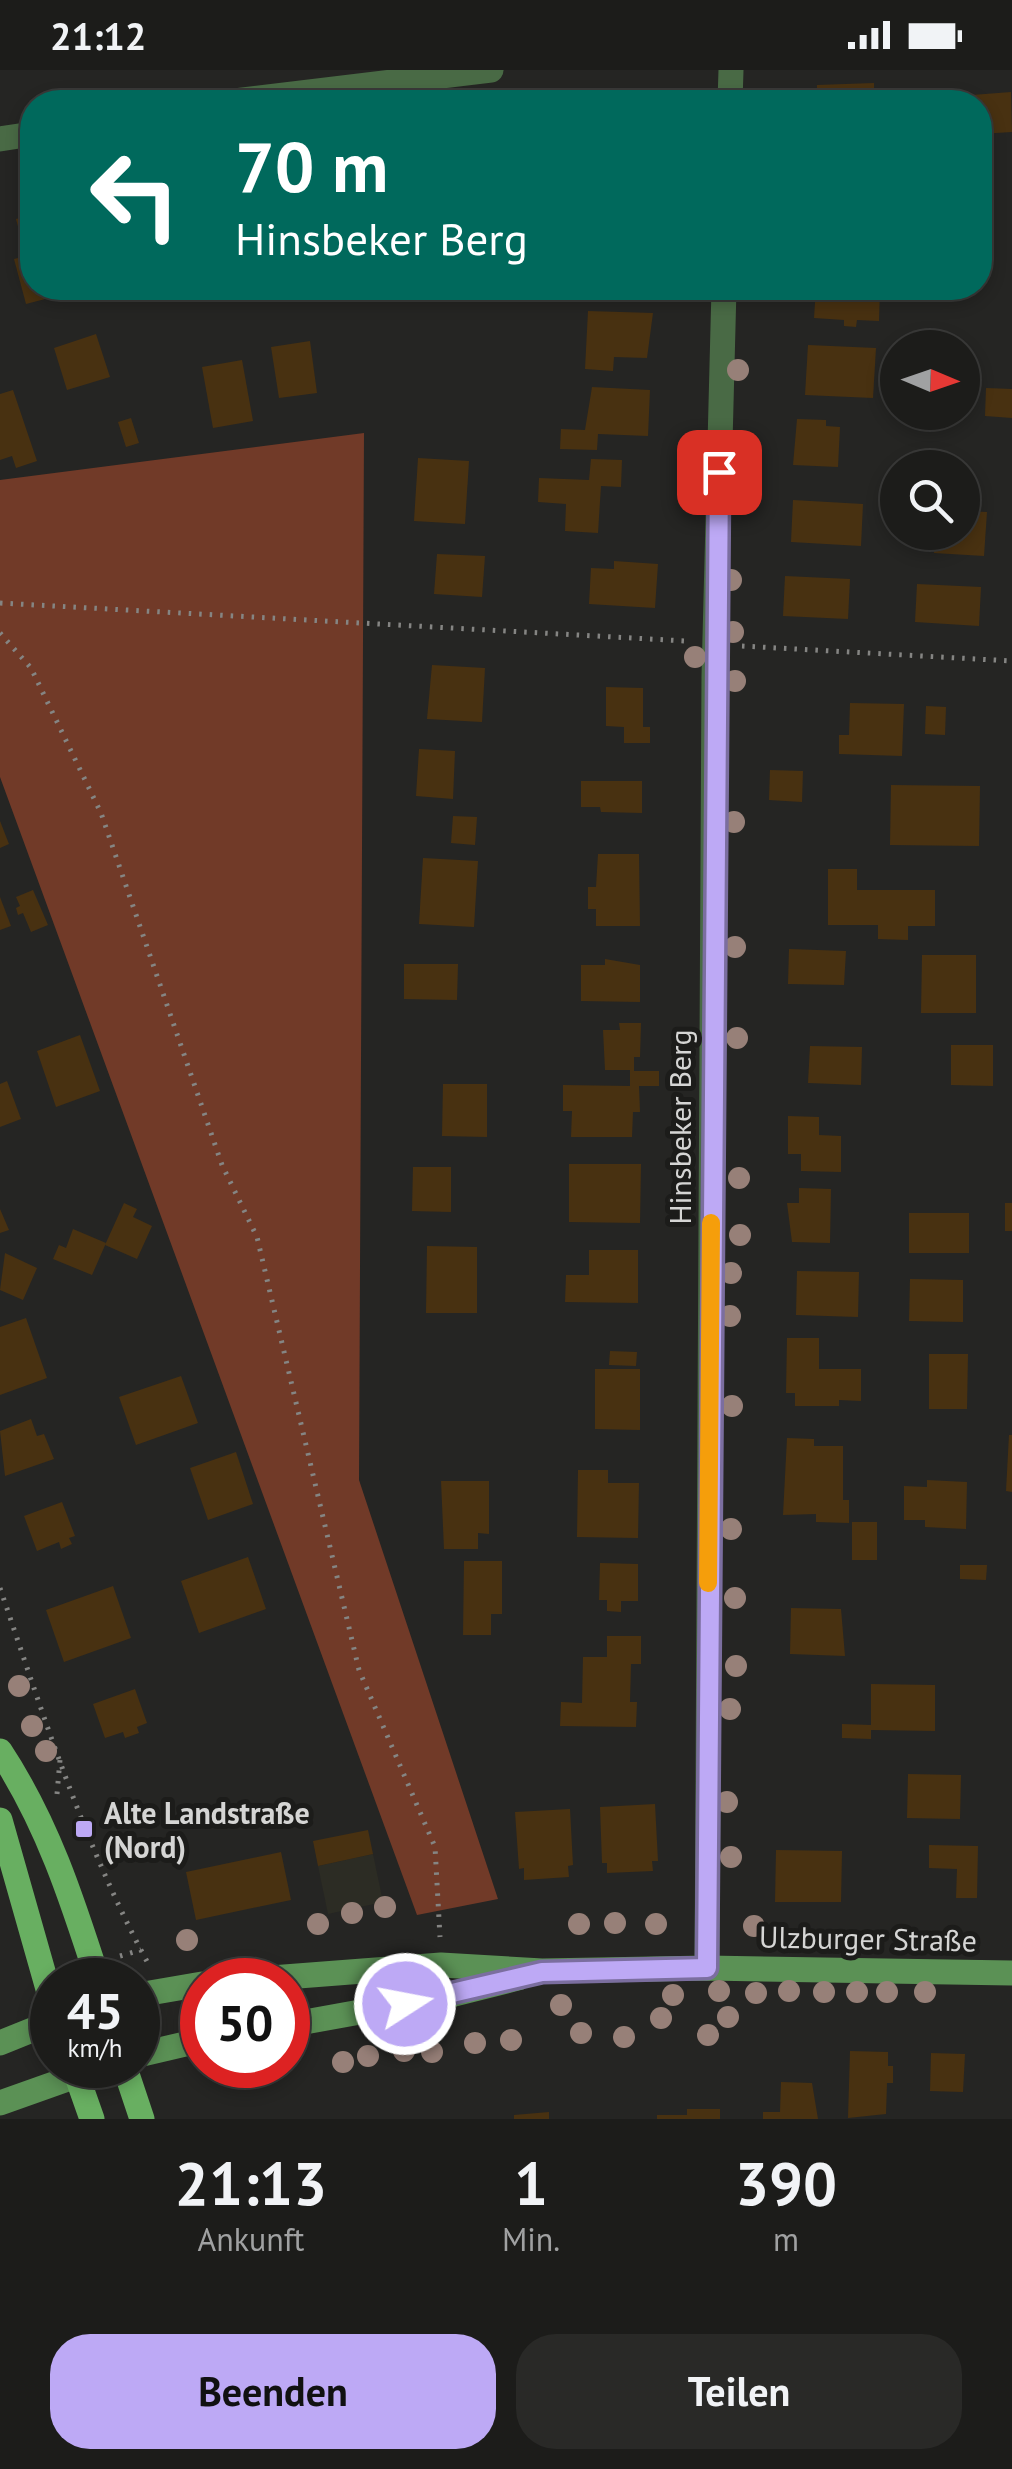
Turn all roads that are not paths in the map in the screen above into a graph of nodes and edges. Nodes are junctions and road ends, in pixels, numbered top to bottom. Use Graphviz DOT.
graph roads {
  1 [pos="490,70"];
  2 [pos="325,90"];
  3 [pos="724,300"];
  4 [pos="0,1750"];
  5 [pos="0,1820"];
  6 [pos="39,1958"];
  7 [pos="91,1958"];
  8 [pos="707,1968"];
  9 [pos="542,1972"];
  10 [pos="1012,1973"];
  11 [pos="310,1975"];
  12 [pos="310,2021"];
  13 [pos="30,2031"];
  14 [pos="0,2043"];
  15 [pos="34,2088"];
  16 [pos="81,2088"];
  17 [pos="132,2088"];
  18 [pos="0,2103"];
  19 [pos="92,2119"];
  20 [pos="142,2119"];
  1 -- 2 [label="street"];
  3 -- 8 [label="street, Hinsbeker Berg"];
  4 -- 7 [label="main road"];
  5 -- 6 [label="main road"];
  8 -- 9 [label="main road, Ulzburger Straße"];
  8 -- 10 [label="main road, Ulzburger Straße"];
  9 -- 11 [label="main road, Ulzburger Straße"];
  9 -- 12 [label="main road, Ulzburger Straße"];
  13 -- 14 [label="main road"];
  15 -- 18 [label="main road"];
  16 -- 19 [label="main road"];
  17 -- 20 [label="main road"];
}
